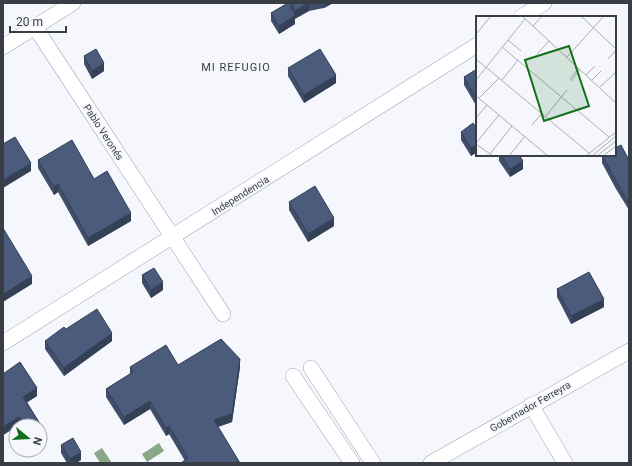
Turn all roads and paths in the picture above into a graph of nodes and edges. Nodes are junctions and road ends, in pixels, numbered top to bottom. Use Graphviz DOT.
graph roads {
  1 [pos="73,3"];
  2 [pos="544,3"];
  3 [pos="524,16"];
  4 [pos="35,27"];
  5 [pos="476,46"];
  6 [pos="3,47"];
  7 [pos="172,238"];
  8 [pos="222,314"];
  9 [pos="3,343"];
  10 [pos="629,351"];
  11 [pos="311,368"];
  12 [pos="294,376"];
  13 [pos="531,405"];
  14 [pos="352,463"];
  15 [pos="373,463"];
  16 [pos="431,463"];
  17 [pos="565,463"];
  1 -- 4 [label="street"];
  2 -- 3 [label="street"];
  4 -- 6 [label="street"];
  4 -- 7 [label="street, Pablo Veronés"];
  5 -- 7 [label="street, Independencia"];
  7 -- 8 [label="street, Pablo Veronés"];
  7 -- 9 [label="street, Independencia"];
  10 -- 13 [label="street, Gobernador Ferreyra"];
  11 -- 15 [label="street"];
  12 -- 14 [label="street"];
  13 -- 16 [label="street, Gobernador Ferreyra"];
  13 -- 17 [label="street"];
}
